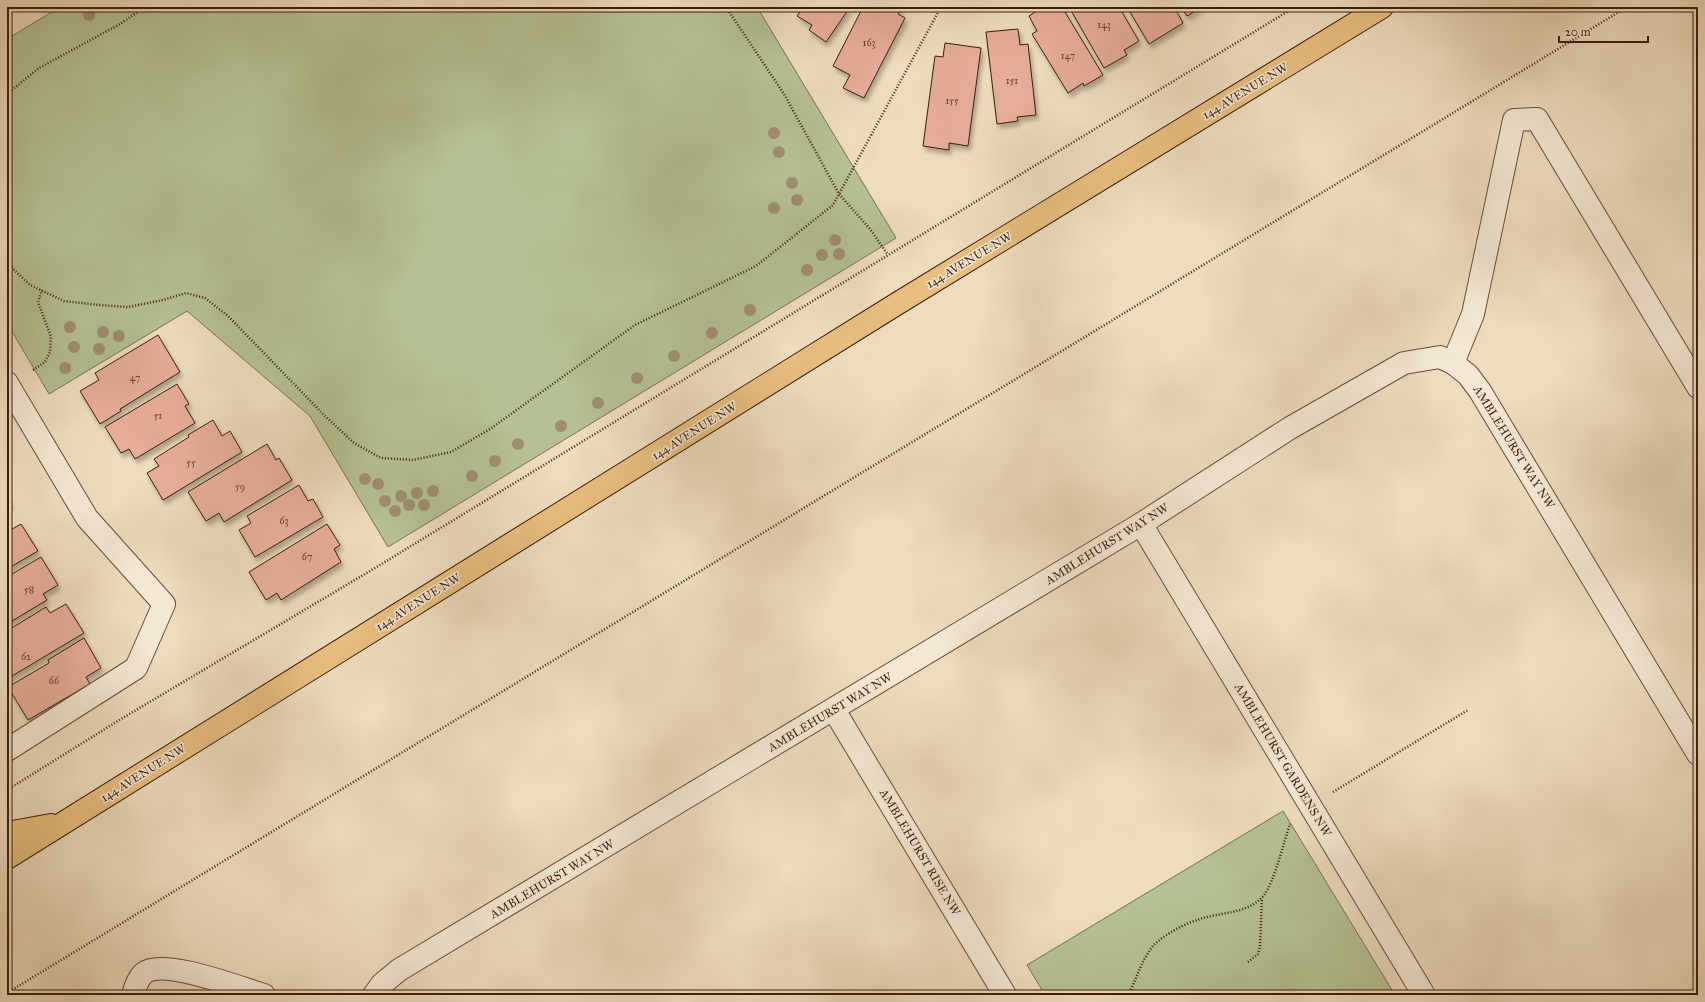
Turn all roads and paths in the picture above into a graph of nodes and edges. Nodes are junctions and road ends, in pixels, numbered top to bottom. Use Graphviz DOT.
graph roads {
  1 [pos="145,7"];
  2 [pos="726,7"];
  3 [pos="941,7"];
  4 [pos="1295,7"];
  5 [pos="1382,7"];
  6 [pos="1627,7"];
  7 [pos="7,94"];
  8 [pos="839,194"];
  9 [pos="888,255"];
  10 [pos="7,263"];
  11 [pos="42,290"];
  12 [pos="1453,363"];
  13 [pos="33,370"];
  14 [pos="7,383"];
  15 [pos="1698,387"];
  16 [pos="1141,524"];
  17 [pos="834,710"];
  18 [pos="1468,710"];
  19 [pos="7,750"];
  20 [pos="1698,754"];
  21 [pos="7,790"];
  22 [pos="1335,790"];
  23 [pos="64,822"];
  24 [pos="1290,824"];
  25 [pos="7,833"];
  26 [pos="7,858"];
  27 [pos="1262,897"];
  28 [pos="1248,962"];
  29 [pos="7,993"];
  30 [pos="133,995"];
  31 [pos="264,995"];
  32 [pos="374,995"];
  33 [pos="1005,995"];
  34 [pos="1128,995"];
  35 [pos="1424,995"];
  1 -- 7 [label="path"];
  2 -- 8 [label="path"];
  3 -- 8 [label="path"];
  4 -- 9 [label="path"];
  5 -- 23 [label="main road, 144 AVENUE NW"];
  6 -- 29 [label="path"];
  8 -- 9 [label="path"];
  8 -- 11 [label="path"];
  9 -- 21 [label="path"];
  10 -- 11 [label="path"];
  11 -- 13 [label="path"];
  12 -- 15 [label="street"];
  12 -- 16 [label="street, AMBLEHURST WAY NW"];
  12 -- 20 [label="street, AMBLEHURST WAY NW"];
  14 -- 19 [label="street"];
  16 -- 17 [label="street, AMBLEHURST WAY NW"];
  16 -- 35 [label="street, AMBLEHURST GARDENS NW"];
  17 -- 32 [label="street, AMBLEHURST WAY NW"];
  17 -- 33 [label="street, AMBLEHURST RISE NW"];
  18 -- 22 [label="path"];
  23 -- 25 [label="main road"];
  23 -- 26 [label="main road, 144 AVENUE NW"];
  24 -- 27 [label="path"];
  27 -- 28 [label="path"];
  27 -- 34 [label="path"];
  30 -- 31 [label="street"];
}
